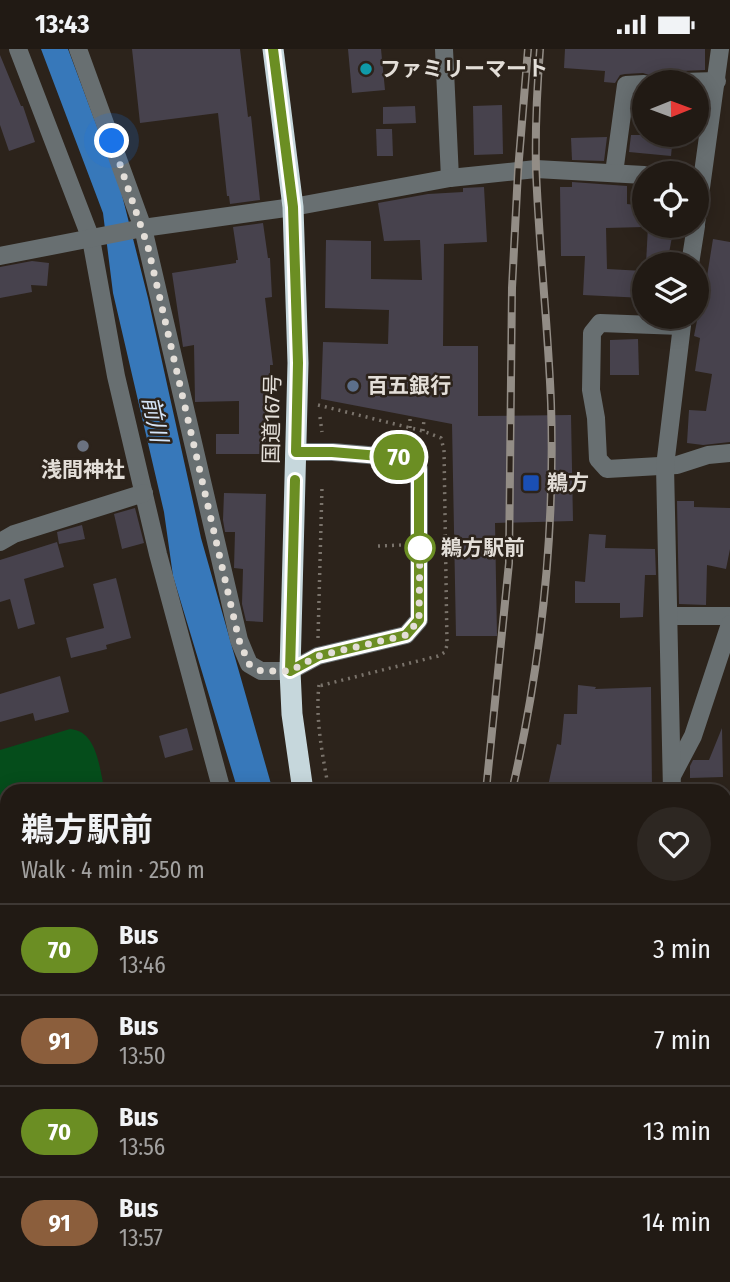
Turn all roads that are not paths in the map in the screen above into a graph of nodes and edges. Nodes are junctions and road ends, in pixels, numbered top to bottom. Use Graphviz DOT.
graph roads {
  1 [pos="18,49"];
  2 [pos="78,49"];
  3 [pos="273,49"];
  4 [pos="443,49"];
  5 [pos="720,49"];
  6 [pos="730,49"];
  7 [pos="632,85"];
  8 [pos="720,93"];
  9 [pos="704,161"];
  10 [pos="614,173"];
  11 [pos="632,174"];
  12 [pos="450,178"];
  13 [pos="293,207"];
  14 [pos="143,228"];
  15 [pos="91,239"];
  16 [pos="0,256"];
  17 [pos="632,322"];
  18 [pos="681,329"];
  19 [pos="296,452"];
  20 [pos="730,453"];
  21 [pos="664,466"];
  22 [pos="144,493"];
  23 [pos="0,542"];
  24 [pos="668,616"];
  25 [pos="730,616"];
  26 [pos="730,624"];
  27 [pos="290,671"];
  28 [pos="220,784"];
  29 [pos="302,784"];
  30 [pos="672,784"];
  1 -- 15 [label="street"];
  2 -- 14 [label="street"];
  3 -- 13 [label="highway, 国道167号"];
  4 -- 12 [label="street"];
  5 -- 6 [label="street"];
  5 -- 8 [label="street"];
  7 -- 10 [label="street"];
  8 -- 9 [label="street"];
  10 -- 11 [label="street"];
  10 -- 12 [label="street"];
  12 -- 13 [label="street"];
  13 -- 14 [label="street"];
  13 -- 19 [label="highway, 国道167号"];
  14 -- 15 [label="street"];
  14 -- 27 [label="street"];
  15 -- 16 [label="street"];
  15 -- 22 [label="street"];
  17 -- 21 [label="street"];
  18 -- 21 [label="street"];
  19 -- 27 [label="highway, 国道167号"];
  19 -- 27 [label="street"];
  20 -- 21 [label="street"];
  21 -- 24 [label="street"];
  22 -- 23 [label="street"];
  22 -- 28 [label="street"];
  24 -- 25 [label="street"];
  24 -- 30 [label="street"];
  26 -- 30 [label="street"];
  27 -- 29 [label="highway, 国道167号"];
}
